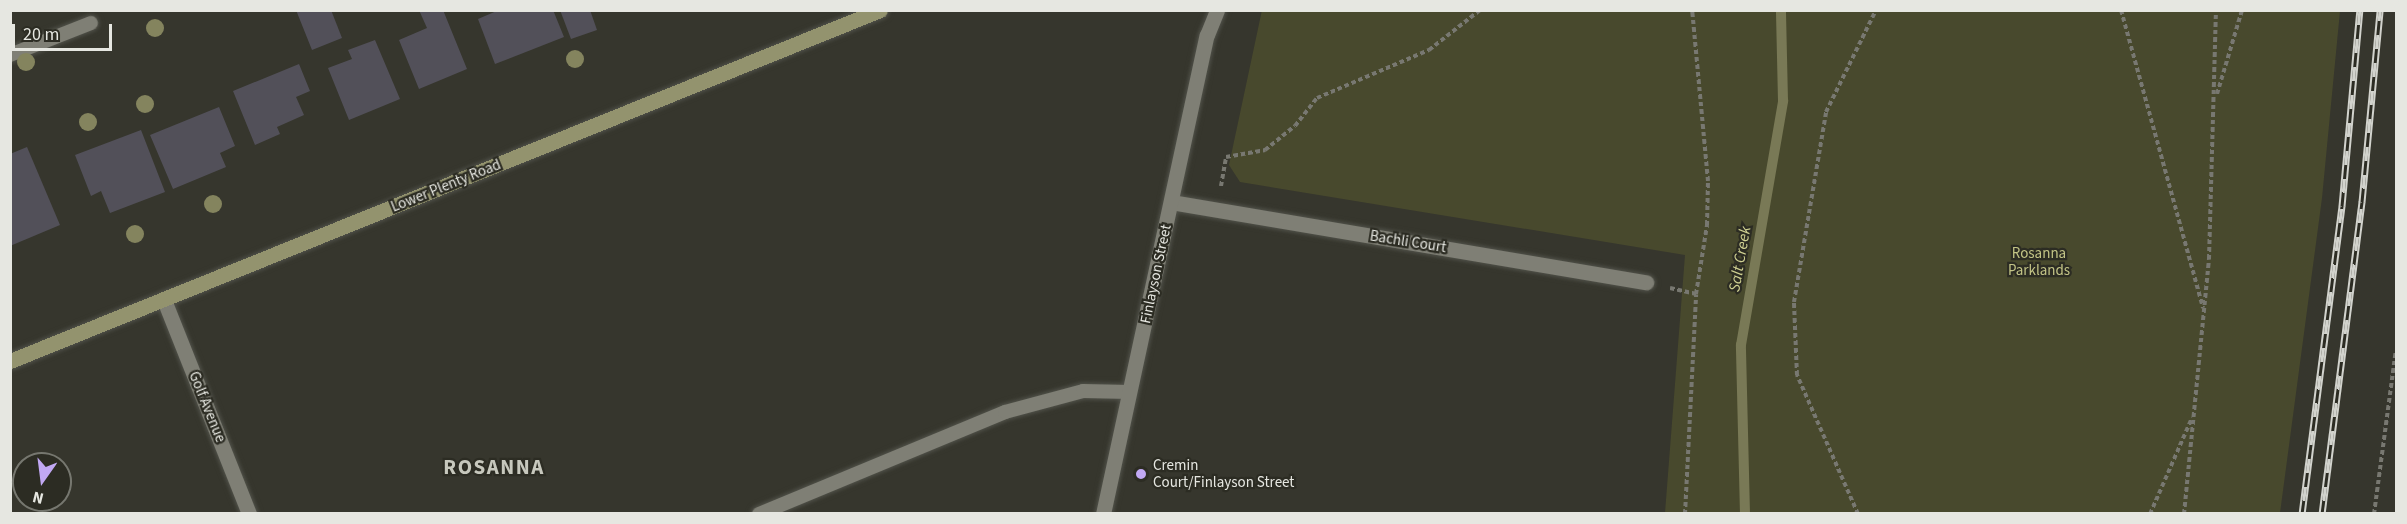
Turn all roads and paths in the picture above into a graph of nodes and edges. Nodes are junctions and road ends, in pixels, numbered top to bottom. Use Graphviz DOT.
graph roads {
  1 [pos="880,10"];
  2 [pos="1204,10"];
  3 [pos="1217,10"];
  4 [pos="1480,10"];
  5 [pos="1692,10"];
  6 [pos="1876,10"];
  7 [pos="2121,10"];
  8 [pos="2216,10"];
  9 [pos="2242,10"];
  10 [pos="91,23"];
  11 [pos="1207,35"];
  12 [pos="10,55"];
  13 [pos="2216,97"];
  14 [pos="1226,157"];
  15 [pos="1171,202"];
  16 [pos="1646,282"];
  17 [pos="164,300"];
  18 [pos="2204,311"];
  19 [pos="2397,350"];
  20 [pos="10,361"];
  21 [pos="1130,392"];
  22 [pos="2194,414"];
  23 [pos="249,513"];
  24 [pos="759,513"];
  25 [pos="1103,513"];
  26 [pos="1685,513"];
  27 [pos="1858,513"];
  28 [pos="2150,513"];
  29 [pos="2184,513"];
  30 [pos="2374,513"];
  1 -- 17 [label="main road, Lower Plenty Road"];
  2 -- 11 [label="street, Finlayson Street"];
  3 -- 11 [label="street, Finlayson Street"];
  4 -- 14 [label="path"];
  5 -- 26 [label="path"];
  6 -- 27 [label="path"];
  7 -- 18 [label="path"];
  8 -- 13 [label="path"];
  9 -- 13 [label="path"];
  10 -- 12 [label="lane"];
  11 -- 15 [label="street, Finlayson Street"];
  13 -- 18 [label="path"];
  15 -- 16 [label="street, Bachli Court"];
  15 -- 21 [label="street, Finlayson Street"];
  17 -- 20 [label="main road, Lower Plenty Road"];
  17 -- 23 [label="street, Golf Avenue"];
  18 -- 22 [label="path"];
  19 -- 30 [label="path"];
  21 -- 24 [label="lane"];
  21 -- 25 [label="street, Finlayson Street"];
  22 -- 28 [label="path"];
  22 -- 29 [label="path"];
}
